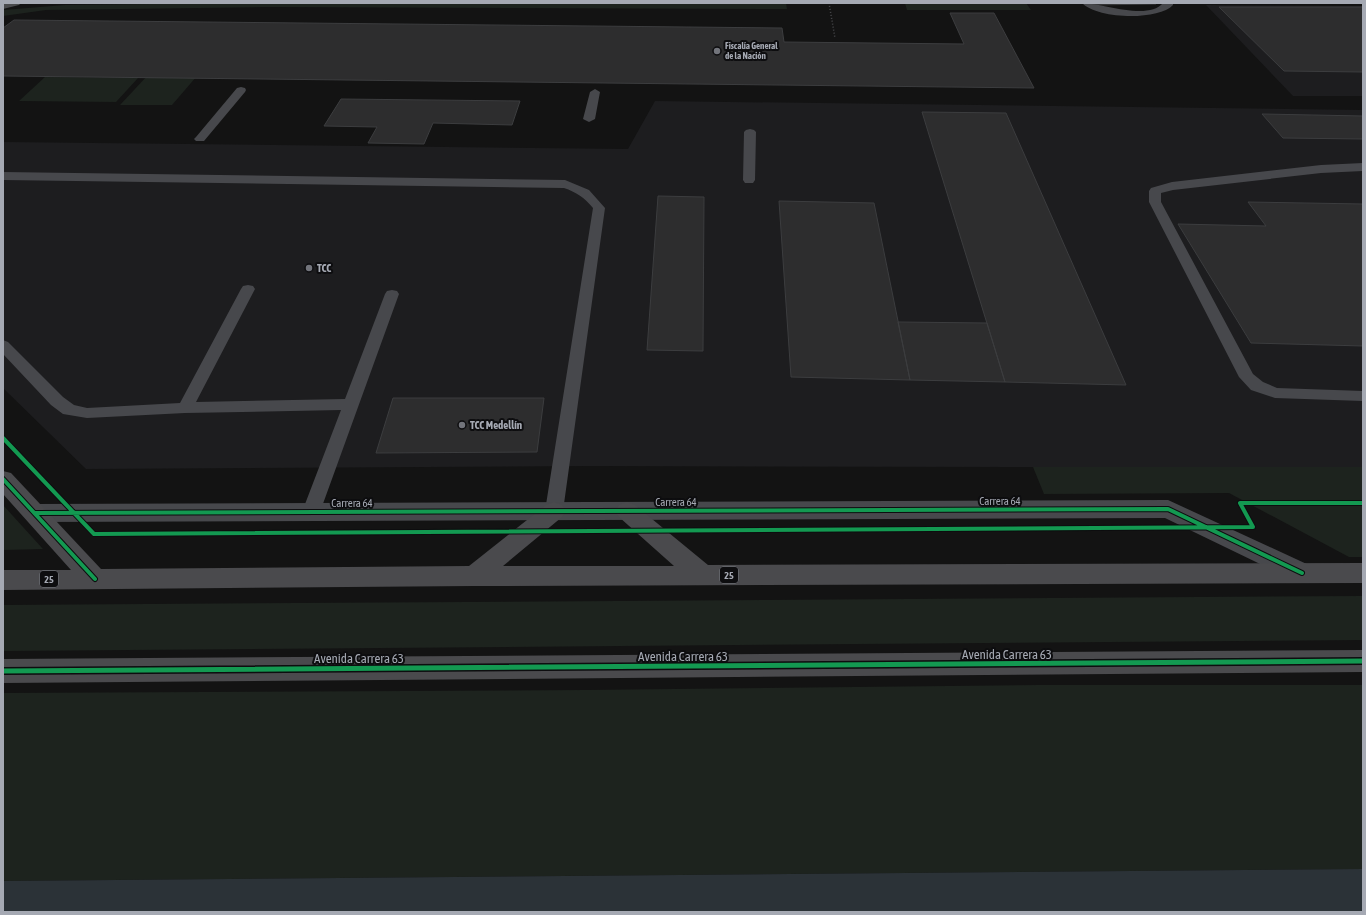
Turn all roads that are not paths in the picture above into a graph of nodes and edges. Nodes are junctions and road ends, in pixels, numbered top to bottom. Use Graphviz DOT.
graph roads {
  1 [pos="15,3"];
  2 [pos="1087,3"];
  3 [pos="1168,3"];
  4 [pos="3,4"];
  5 [pos="241,90"];
  6 [pos="595,92"];
  7 [pos="589,119"];
  8 [pos="750,132"];
  9 [pos="200,139"];
  10 [pos="1363,166"];
  11 [pos="3,176"];
  12 [pos="749,180"];
  13 [pos="248,289"];
  14 [pos="392,294"];
  15 [pos="3,345"];
  16 [pos="1363,396"];
  17 [pos="351,404"];
  18 [pos="185,408"];
  19 [pos="3,479"];
  20 [pos="627,511"];
  21 [pos="311,512"];
  22 [pos="554,512"];
  23 [pos="35,513"];
  24 [pos="1302,573"];
  25 [pos="1363,573"];
  26 [pos="702,575"];
  27 [pos="474,576"];
  28 [pos="95,579"];
  29 [pos="3,580"];
  30 [pos="1363,661"];
  31 [pos="3,671"];
  1 -- 4 [label="main road"];
  2 -- 3 [label="lane"];
  5 -- 9 [label="lane"];
  6 -- 7 [label="lane"];
  8 -- 12 [label="lane"];
  10 -- 16 [label="lane"];
  11 -- 22 [label="lane"];
  13 -- 18 [label="lane"];
  14 -- 17 [label="lane"];
  15 -- 18 [label="lane"];
  17 -- 18 [label="lane"];
  17 -- 21 [label="lane"];
  19 -- 23 [label="highway"];
  20 -- 22 [label="street, Carrera 64"];
  20 -- 24 [label="street, Carrera 64"];
  20 -- 26 [label="highway"];
  21 -- 22 [label="street, Carrera 64"];
  21 -- 23 [label="street, Carrera 64"];
  22 -- 27 [label="highway"];
  23 -- 28 [label="highway"];
  24 -- 25 [label="highway, 25"];
  24 -- 26 [label="highway, 25"];
  26 -- 27 [label="highway, 25"];
  27 -- 28 [label="highway, 25"];
  28 -- 29 [label="highway, 25"];
  30 -- 31 [label="highway, Avenida Carrera 63"];
}
